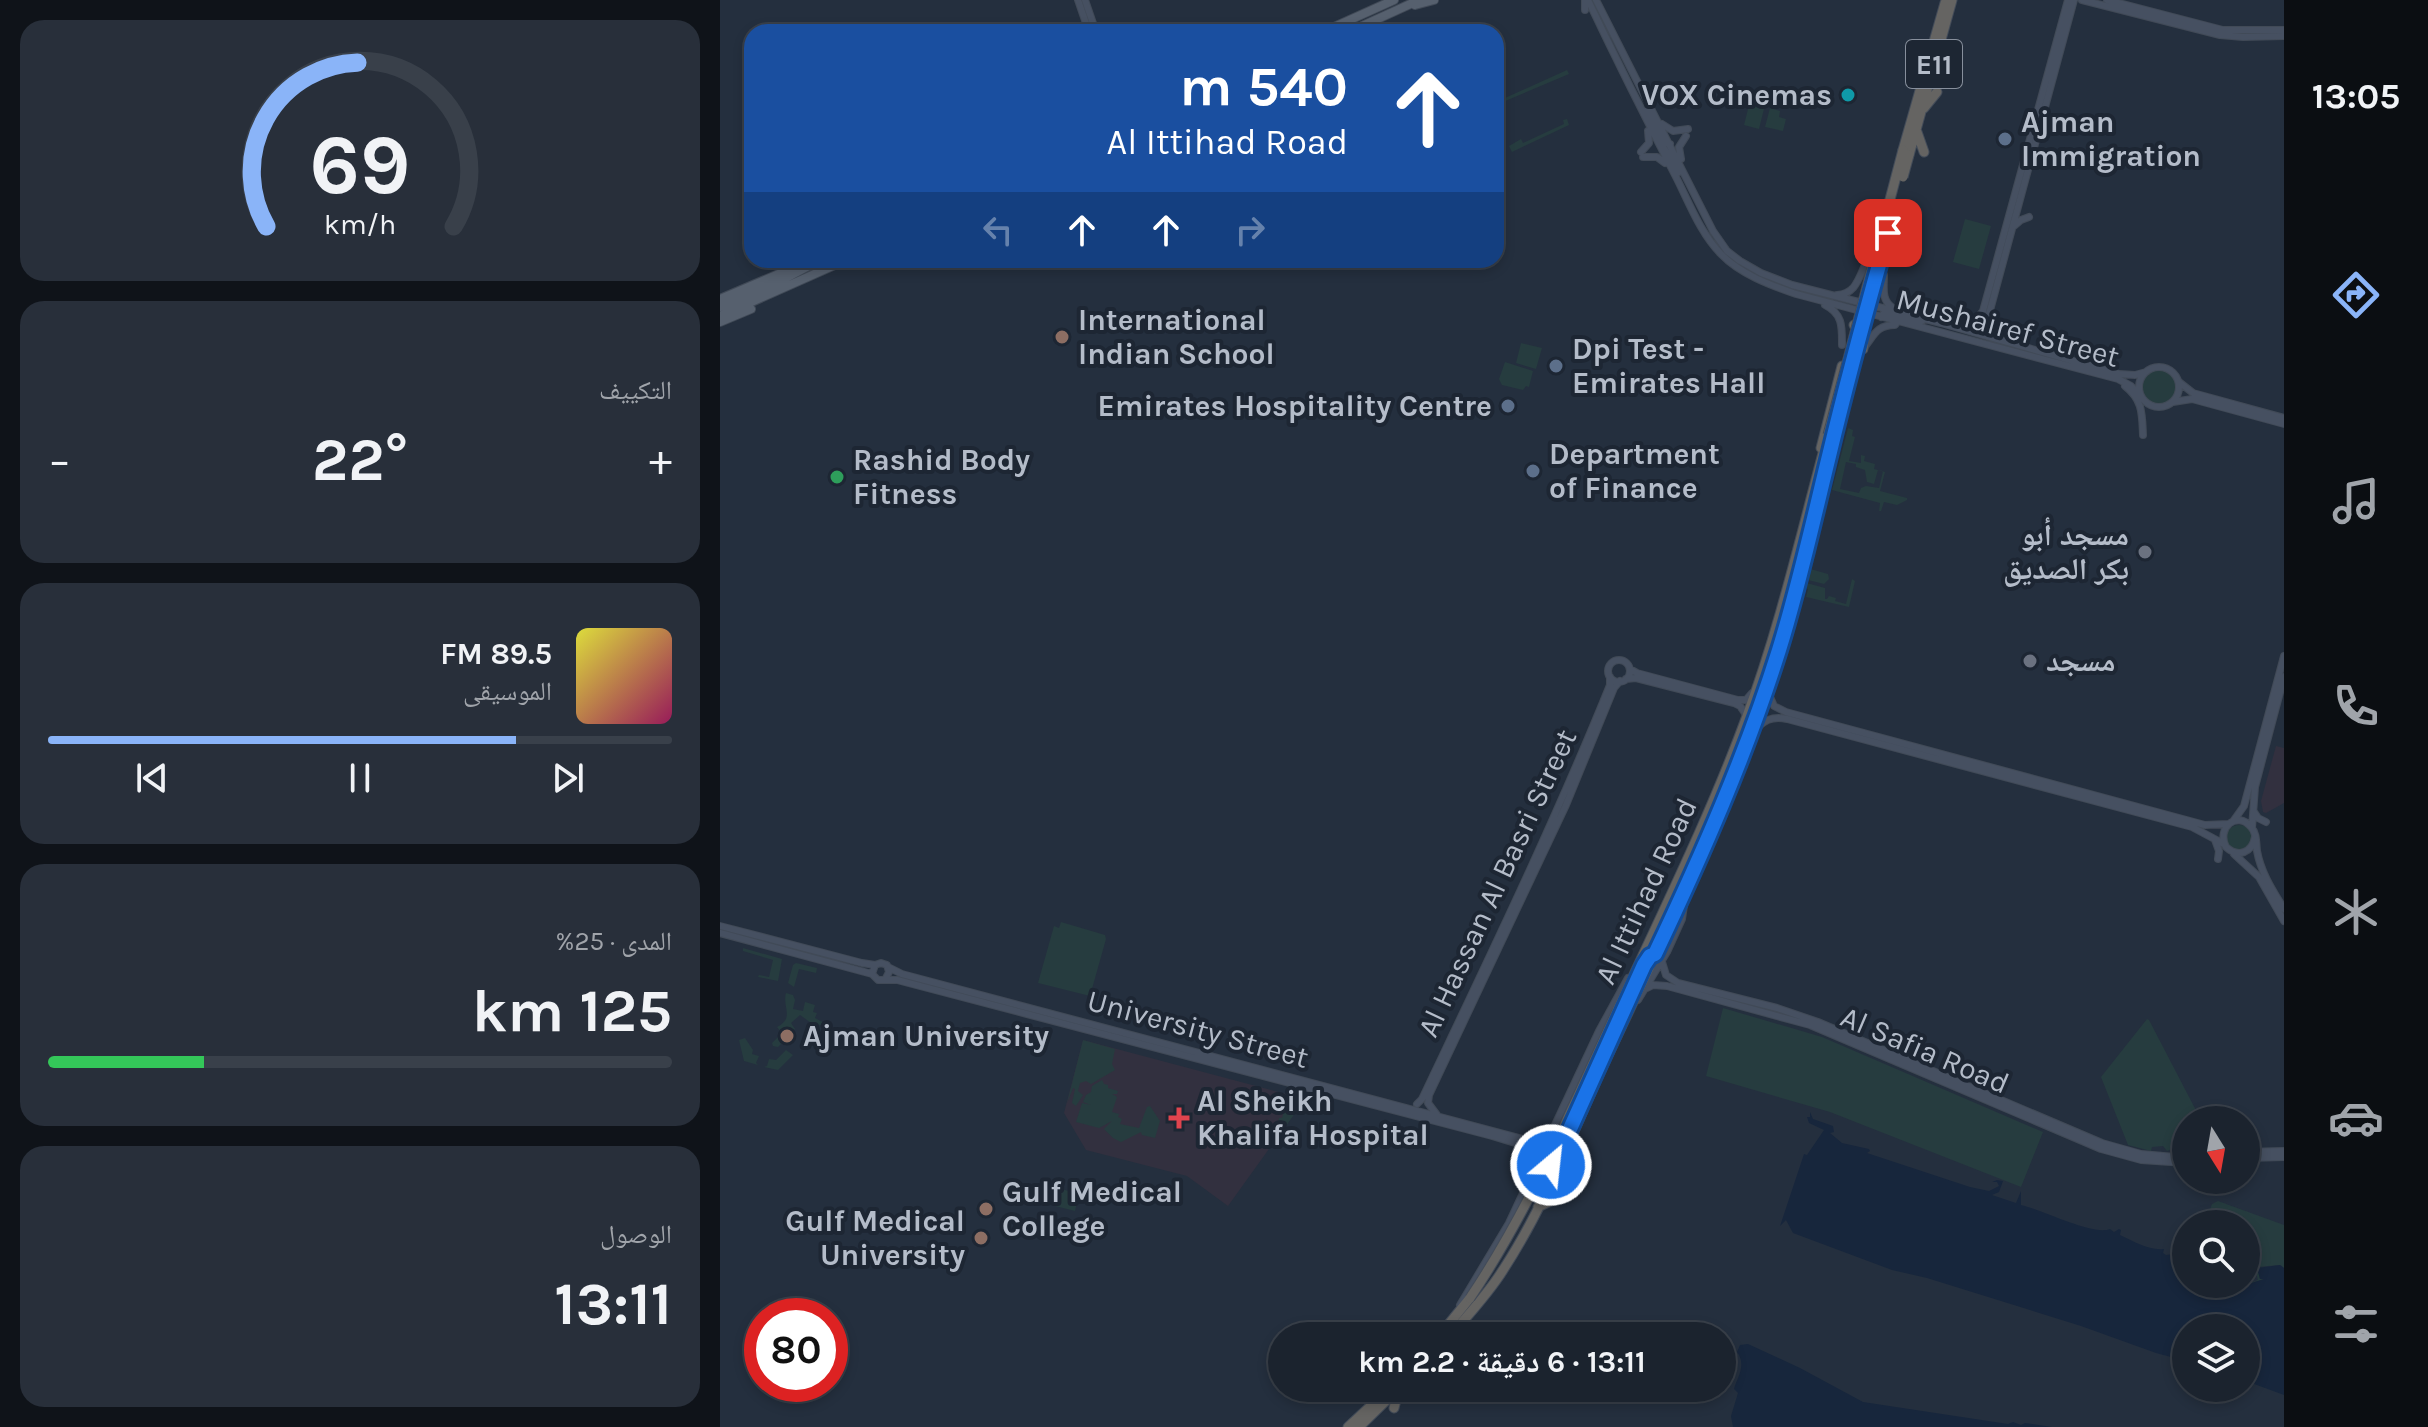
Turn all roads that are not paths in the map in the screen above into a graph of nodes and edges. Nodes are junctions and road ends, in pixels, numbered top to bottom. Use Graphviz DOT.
graph roads {
  1 [pos="1078,0"];
  2 [pos="1085,0"];
  3 [pos="1392,0"];
  4 [pos="1419,0"];
  5 [pos="1434,0"];
  6 [pos="1587,0"];
  7 [pos="1596,0"];
  8 [pos="1949,0"];
  9 [pos="2073,1"];
  10 [pos="2104,2"];
  11 [pos="1398,9"];
  12 [pos="1089,10"];
  13 [pos="1585,10"];
  14 [pos="1077,12"];
  15 [pos="1098,18"];
  16 [pos="1086,24"];
  17 [pos="1093,24"];
  18 [pos="1341,24"];
  19 [pos="1366,24"];
  20 [pos="2284,33"];
  21 [pos="1950,47"];
  22 [pos="1936,60"];
  23 [pos="1937,92"];
  24 [pos="1634,96"];
  25 [pos="1649,105"];
  26 [pos="1640,110"];
  27 [pos="1922,110"];
  28 [pos="1917,129"];
  29 [pos="1658,144"];
  30 [pos="1670,144"];
  31 [pos="1924,152"];
  32 [pos="1906,153"];
  33 [pos="1675,174"];
  34 [pos="1669,182"];
  35 [pos="1680,186"];
  36 [pos="2017,186"];
  37 [pos="1691,188"];
  38 [pos="2016,213"];
  39 [pos="1696,216"];
  40 [pos="2029,217"];
  41 [pos="1691,227"];
  42 [pos="2012,229"];
  43 [pos="1726,255"];
  44 [pos="1865,265"];
  45 [pos="802,268"];
  46 [pos="826,269"];
  47 [pos="1884,275"];
  48 [pos="773,285"];
  49 [pos="1796,294"];
  50 [pos="1828,294"];
  51 [pos="1843,298"];
  52 [pos="720,299"];
  53 [pos="720,307"];
  54 [pos="1865,309"];
  55 [pos="745,311"];
  56 [pos="759,312"];
  57 [pos="720,316"];
  58 [pos="1927,319"];
  59 [pos="720,322"];
  60 [pos="1897,322"];
  61 [pos="1958,328"];
  62 [pos="1998,340"];
  63 [pos="1842,345"];
  64 [pos="1863,349"];
  65 [pos="2146,372"];
  66 [pos="2104,376"];
  67 [pos="2178,379"];
  68 [pos="2141,396"];
  69 [pos="2173,402"];
  70 [pos="2284,421"];
  71 [pos="1831,435"];
  72 [pos="2143,435"];
  73 [pos="1819,467"];
  74 [pos="2284,656"];
  75 [pos="1630,669"];
  76 [pos="1610,677"];
  77 [pos="2284,677"];
  78 [pos="1623,680"];
  79 [pos="1762,687"];
  80 [pos="1778,714"];
  81 [pos="1747,716"];
  82 [pos="1748,738"];
  83 [pos="2258,764"];
  84 [pos="2091,797"];
  85 [pos="2252,806"];
  86 [pos="2266,822"];
  87 [pos="2230,823"];
  88 [pos="2252,828"];
  89 [pos="2255,837"];
  90 [pos="2215,840"];
  91 [pos="1688,843"];
  92 [pos="2224,844"];
  93 [pos="1542,850"];
  94 [pos="2232,852"];
  95 [pos="2218,859"];
  96 [pos="1686,867"];
  97 [pos="2284,909"];
  98 [pos="2284,921"];
  99 [pos="733,923"];
  100 [pos="721,931"];
  101 [pos="749,941"];
  102 [pos="817,945"];
  103 [pos="757,948"];
  104 [pos="830,955"];
  105 [pos="1658,958"];
  106 [pos="823,960"];
  107 [pos="814,963"];
  108 [pos="875,965"];
  109 [pos="1638,965"];
  110 [pos="888,967"];
  111 [pos="872,974"];
  112 [pos="886,978"];
  113 [pos="1674,982"];
  114 [pos="910,983"];
  115 [pos="973,986"];
  116 [pos="1667,986"];
  117 [pos="1645,989"];
  118 [pos="918,991"];
  119 [pos="1011,996"];
  120 [pos="980,998"];
  121 [pos="1001,1000"];
  122 [pos="1033,1002"];
  123 [pos="972,1005"];
  124 [pos="1629,1012"];
  125 [pos="1038,1014"];
  126 [pos="1078,1021"];
  127 [pos="1055,1022"];
  128 [pos="1041,1024"];
  129 [pos="1117,1025"];
  130 [pos="1090,1031"];
  131 [pos="1127,1033"];
  132 [pos="1080,1034"];
  133 [pos="1159,1036"];
  134 [pos="1151,1039"];
  135 [pos="1187,1056"];
  136 [pos="1196,1065"];
  137 [pos="1289,1070"];
  138 [pos="1281,1074"];
  139 [pos="1308,1081"];
  140 [pos="1287,1083"];
  141 [pos="1595,1084"];
  142 [pos="1348,1085"];
  143 [pos="1354,1093"];
  144 [pos="1427,1094"];
  145 [pos="1600,1094"];
  146 [pos="1341,1097"];
  147 [pos="1347,1104"];
  148 [pos="1393,1107"];
  149 [pos="1437,1115"];
  150 [pos="1398,1117"];
  151 [pos="1428,1119"];
  152 [pos="1482,1119"];
  153 [pos="1418,1123"];
  154 [pos="1493,1130"];
  155 [pos="1551,1131"];
  156 [pos="1519,1137"];
  157 [pos="1565,1140"];
  158 [pos="1526,1146"];
  159 [pos="1543,1148"];
  160 [pos="2284,1154"];
  161 [pos="2260,1155"];
  162 [pos="2141,1157"];
  163 [pos="2172,1159"];
  164 [pos="1536,1162"];
  165 [pos="1551,1165"];
  166 [pos="1533,1172"];
  167 [pos="1543,1185"];
  168 [pos="1553,1200"];
  169 [pos="1538,1207"];
  170 [pos="1483,1298"];
  171 [pos="1454,1322"];
  172 [pos="1455,1322"];
  173 [pos="1458,1322"];
  174 [pos="1375,1402"];
  175 [pos="1387,1402"];
  176 [pos="1396,1402"];
  177 [pos="1394,1408"];
  178 [pos="1348,1427"];
  179 [pos="1359,1427"];
  1 -- 14 [label="main road"];
  1 -- 16 [label="main road"];
  2 -- 12 [label="main road"];
  3 -- 18 [label="main road"];
  4 -- 11 [label="main road"];
  5 -- 11 [label="main road"];
  6 -- 13 [label="main road"];
  6 -- 24 [label="main road"];
  7 -- 25 [label="main road"];
  8 -- 22 [label="highway, E11"];
  8 -- 32 [label="highway, E11"];
  9 -- 10 [label="main road"];
  9 -- 36 [label="main road"];
  9 -- 38 [label="main road"];
  10 -- 20 [label="main road"];
  11 -- 19 [label="main road"];
  12 -- 15 [label="main road"];
  12 -- 17 [label="main road"];
  21 -- 22 [label="highway"];
  22 -- 27 [label="highway, E11"];
  23 -- 27 [label="highway"];
  24 -- 26 [label="main road"];
  24 -- 30 [label="main road"];
  25 -- 30 [label="main road"];
  25 -- 37 [label="main road"];
  26 -- 29 [label="main road"];
  26 -- 33 [label="main road"];
  27 -- 28 [label="highway, E11"];
  28 -- 31 [label="highway"];
  28 -- 32 [label="highway, E11"];
  29 -- 33 [label="main road"];
  29 -- 37 [label="main road"];
  30 -- 37 [label="main road"];
  32 -- 71 [label="highway, E11, bridge"];
  33 -- 35 [label="main road"];
  34 -- 35 [label="main road"];
  35 -- 39 [label="main road"];
  36 -- 38 [label="main road"];
  36 -- 61 [label="main road"];
  37 -- 43 [label="main road"];
  38 -- 42 [label="main road"];
  39 -- 41 [label="main road"];
  39 -- 43 [label="main road"];
  40 -- 42 [label="main road"];
  42 -- 62 [label="main road"];
  43 -- 49 [label="main road, Mushairef Street"];
  43 -- 50 [label="main road, Mushairef Street"];
  44 -- 50 [label="main road"];
  45 -- 48 [label="main road"];
  46 -- 48 [label="main road"];
  46 -- 55 [label="main road"];
  47 -- 58 [label="main road"];
  48 -- 52 [label="main road"];
  48 -- 53 [label="main road"];
  48 -- 57 [label="main road"];
  49 -- 51 [label="main road"];
  49 -- 54 [label="main road, Mushairef Street"];
  49 -- 63 [label="main road"];
  50 -- 51 [label="main road, Mushairef Street"];
  51 -- 54 [label="main road, Mushairef Street"];
  54 -- 58 [label="main road"];
  54 -- 60 [label="main road, Mushairef Street"];
  55 -- 56 [label="main road"];
  55 -- 59 [label="main road"];
  58 -- 61 [label="main road, Mushairef Street"];
  60 -- 64 [label="main road"];
  60 -- 66 [label="main road, Mushairef Street"];
  61 -- 62 [label="main road, Mushairef Street"];
  62 -- 65 [label="main road, Mushairef Street"];
  64 -- 73 [label="highway"];
  65 -- 67 [label="main road"];
  65 -- 68 [label="main road"];
  66 -- 68 [label="main road, Mushairef Street"];
  66 -- 72 [label="main road"];
  67 -- 69 [label="main road"];
  67 -- 70 [label="main road"];
  68 -- 69 [label="main road"];
  69 -- 70 [label="main road"];
  71 -- 73 [label="highway, Al Ittihad Road / E11"];
  71 -- 79 [label="highway, Al Ittihad Road / E11"];
  73 -- 79 [label="highway, Al Ittihad Road / E11"];
  74 -- 83 [label="main road"];
  75 -- 76 [label="main road"];
  75 -- 78 [label="main road"];
  75 -- 79 [label="main road"];
  76 -- 78 [label="main road"];
  76 -- 93 [label="main road, Al Hassan Al Basri Street"];
  77 -- 83 [label="main road"];
  78 -- 81 [label="main road"];
  78 -- 93 [label="main road, Al Hassan Al Basri Street"];
  79 -- 80 [label="main road"];
  79 -- 81 [label="highway, Al Ittihad Road / E11"];
  79 -- 82 [label="highway, Al Ittihad Road / E11"];
  80 -- 82 [label="main road"];
  80 -- 84 [label="main road"];
  81 -- 96 [label="highway, Al Ittihad Road / E11"];
  82 -- 105 [label="highway, Al Ittihad Road / E11"];
  83 -- 85 [label="main road"];
  83 -- 87 [label="main road"];
  84 -- 87 [label="main road"];
  84 -- 90 [label="main road"];
  85 -- 86 [label="main road"];
  85 -- 88 [label="main road"];
  87 -- 88 [label="main road"];
  87 -- 92 [label="main road"];
  88 -- 89 [label="main road"];
  89 -- 94 [label="main road"];
  89 -- 97 [label="main road"];
  90 -- 92 [label="main road"];
  90 -- 95 [label="main road"];
  91 -- 96 [label="highway"];
  92 -- 94 [label="main road"];
  93 -- 144 [label="main road, Al Hassan Al Basri Street"];
  93 -- 144 [label="main road, Al Hassan Al Basri Street"];
  94 -- 98 [label="main road"];
  96 -- 109 [label="highway, Al Ittihad Road / E11"];
  99 -- 100 [label="main road"];
  100 -- 101 [label="main road"];
  100 -- 104 [label="main road"];
  101 -- 103 [label="main road"];
  101 -- 106 [label="main road"];
  102 -- 104 [label="main road"];
  104 -- 108 [label="main road"];
  105 -- 113 [label="main road"];
  105 -- 117 [label="main road"];
  105 -- 124 [label="highway, Al Ittihad Road / E11"];
  105 -- 157 [label="highway"];
  106 -- 107 [label="main road"];
  106 -- 111 [label="main road"];
  108 -- 110 [label="main road"];
  108 -- 111 [label="main road"];
  109 -- 155 [label="main road"];
  109 -- 172 [label="highway, Al Ittihad Road / E11, bridge"];
  110 -- 112 [label="main road"];
  110 -- 120 [label="main road, University Street"];
  111 -- 112 [label="main road"];
  112 -- 114 [label="main road, University Street"];
  113 -- 116 [label="main road"];
  113 -- 162 [label="main road, Al Safia Road"];
  114 -- 118 [label="main road"];
  114 -- 120 [label="main road, University Street"];
  115 -- 120 [label="main road"];
  116 -- 117 [label="main road, Al Safia Road"];
  116 -- 162 [label="main road, Al Safia Road"];
  117 -- 124 [label="main road"];
  119 -- 121 [label="main road"];
  120 -- 121 [label="main road, University Street"];
  120 -- 123 [label="main road"];
  120 -- 125 [label="main road, University Street"];
  121 -- 125 [label="main road, University Street"];
  122 -- 125 [label="main road"];
  124 -- 141 [label="highway, Al Ittihad Road / E11"];
  125 -- 126 [label="main road, University Street"];
  125 -- 127 [label="main road, University Street"];
  125 -- 128 [label="main road"];
  126 -- 127 [label="main road"];
  126 -- 131 [label="main road, University Street"];
  127 -- 130 [label="main road, University Street"];
  129 -- 131 [label="main road"];
  130 -- 132 [label="main road"];
  130 -- 135 [label="main road, University Street"];
  131 -- 134 [label="main road, University Street"];
  133 -- 134 [label="main road"];
  134 -- 138 [label="main road, University Street"];
  135 -- 136 [label="main road"];
  135 -- 140 [label="main road, University Street"];
  137 -- 138 [label="main road"];
  138 -- 139 [label="main road, University Street"];
  139 -- 140 [label="main road"];
  139 -- 143 [label="main road, University Street"];
  140 -- 146 [label="main road, University Street"];
  141 -- 145 [label="highway"];
  141 -- 169 [label="highway, Al Ittihad Road / E11"];
  142 -- 143 [label="main road"];
  143 -- 148 [label="main road, University Street"];
  144 -- 148 [label="main road, Al Hassan Al Basri Street"];
  144 -- 149 [label="main road, Al Hassan Al Basri Street"];
  146 -- 147 [label="main road"];
  146 -- 148 [label="main road, University Street"];
  148 -- 149 [label="main road, University Street"];
  148 -- 150 [label="main road"];
  148 -- 151 [label="main road, University Street"];
  149 -- 154 [label="main road, University Street"];
  151 -- 153 [label="main road"];
  151 -- 158 [label="main road, University Street"];
  152 -- 154 [label="main road"];
  154 -- 156 [label="main road, University Street"];
  155 -- 156 [label="main road"];
  155 -- 157 [label="main road"];
  155 -- 159 [label="main road"];
  156 -- 159 [label="main road, University Street"];
  157 -- 159 [label="highway"];
  157 -- 167 [label="highway"];
  158 -- 159 [label="main road, University Street"];
  158 -- 164 [label="main road"];
  159 -- 164 [label="main road"];
  159 -- 165 [label="highway"];
  160 -- 161 [label="main road"];
  162 -- 163 [label="main road, Al Safia Road"];
  164 -- 166 [label="main road"];
  165 -- 166 [label="main road"];
  165 -- 167 [label="highway"];
  166 -- 171 [label="main road"];
  167 -- 170 [label="highway"];
  168 -- 169 [label="highway"];
  169 -- 170 [label="highway, Al Ittihad Road / E11"];
  170 -- 173 [label="highway, Al Ittihad Road / E11"];
  174 -- 178 [label="highway"];
  175 -- 179 [label="highway"];
  176 -- 177 [label="highway"];
}
